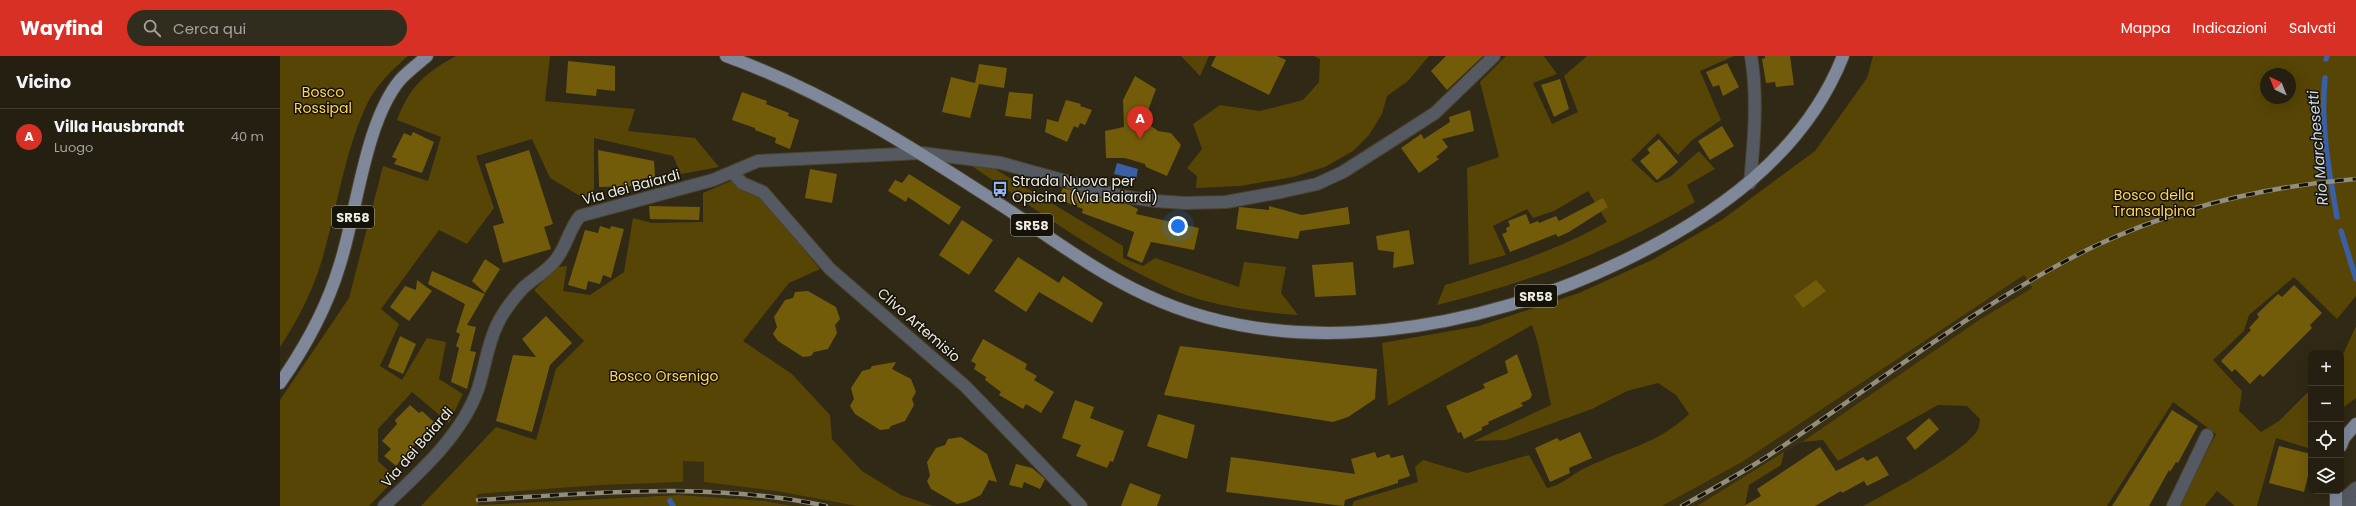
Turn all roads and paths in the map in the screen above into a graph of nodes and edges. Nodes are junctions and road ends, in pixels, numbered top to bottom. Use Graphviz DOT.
graph roads {
  1 [pos="427,56"];
  2 [pos="726,56"];
  3 [pos="1494,56"];
  4 [pos="1751,56"];
  5 [pos="1843,56"];
  6 [pos="921,153"];
  7 [pos="733,173"];
  8 [pos="1750,183"];
  9 [pos="280,383"];
  10 [pos="2356,424"];
  11 [pos="2207,435"];
  12 [pos="2344,438"];
  13 [pos="2356,488"];
  14 [pos="2336,494"];
  15 [pos="2356,503"];
  16 [pos="384,506"];
  17 [pos="1081,506"];
  18 [pos="2173,506"];
  19 [pos="2336,506"];
  1 -- 9 [label="main road, SR58"];
  2 -- 6 [label="main road, SR58"];
  3 -- 6 [label="street, Via dei Baiardi"];
  4 -- 8 [label="street"];
  5 -- 8 [label="main road, SR58"];
  6 -- 7 [label="street, Via dei Baiardi"];
  6 -- 8 [label="main road, SR58"];
  7 -- 16 [label="street, Via dei Baiardi"];
  7 -- 17 [label="street, Clivo Artemisio"];
  10 -- 12 [label="main road"];
  11 -- 18 [label="street"];
  13 -- 19 [label="street"];
  14 -- 19 [label="main road"];
  15 -- 19 [label="street"];
}
